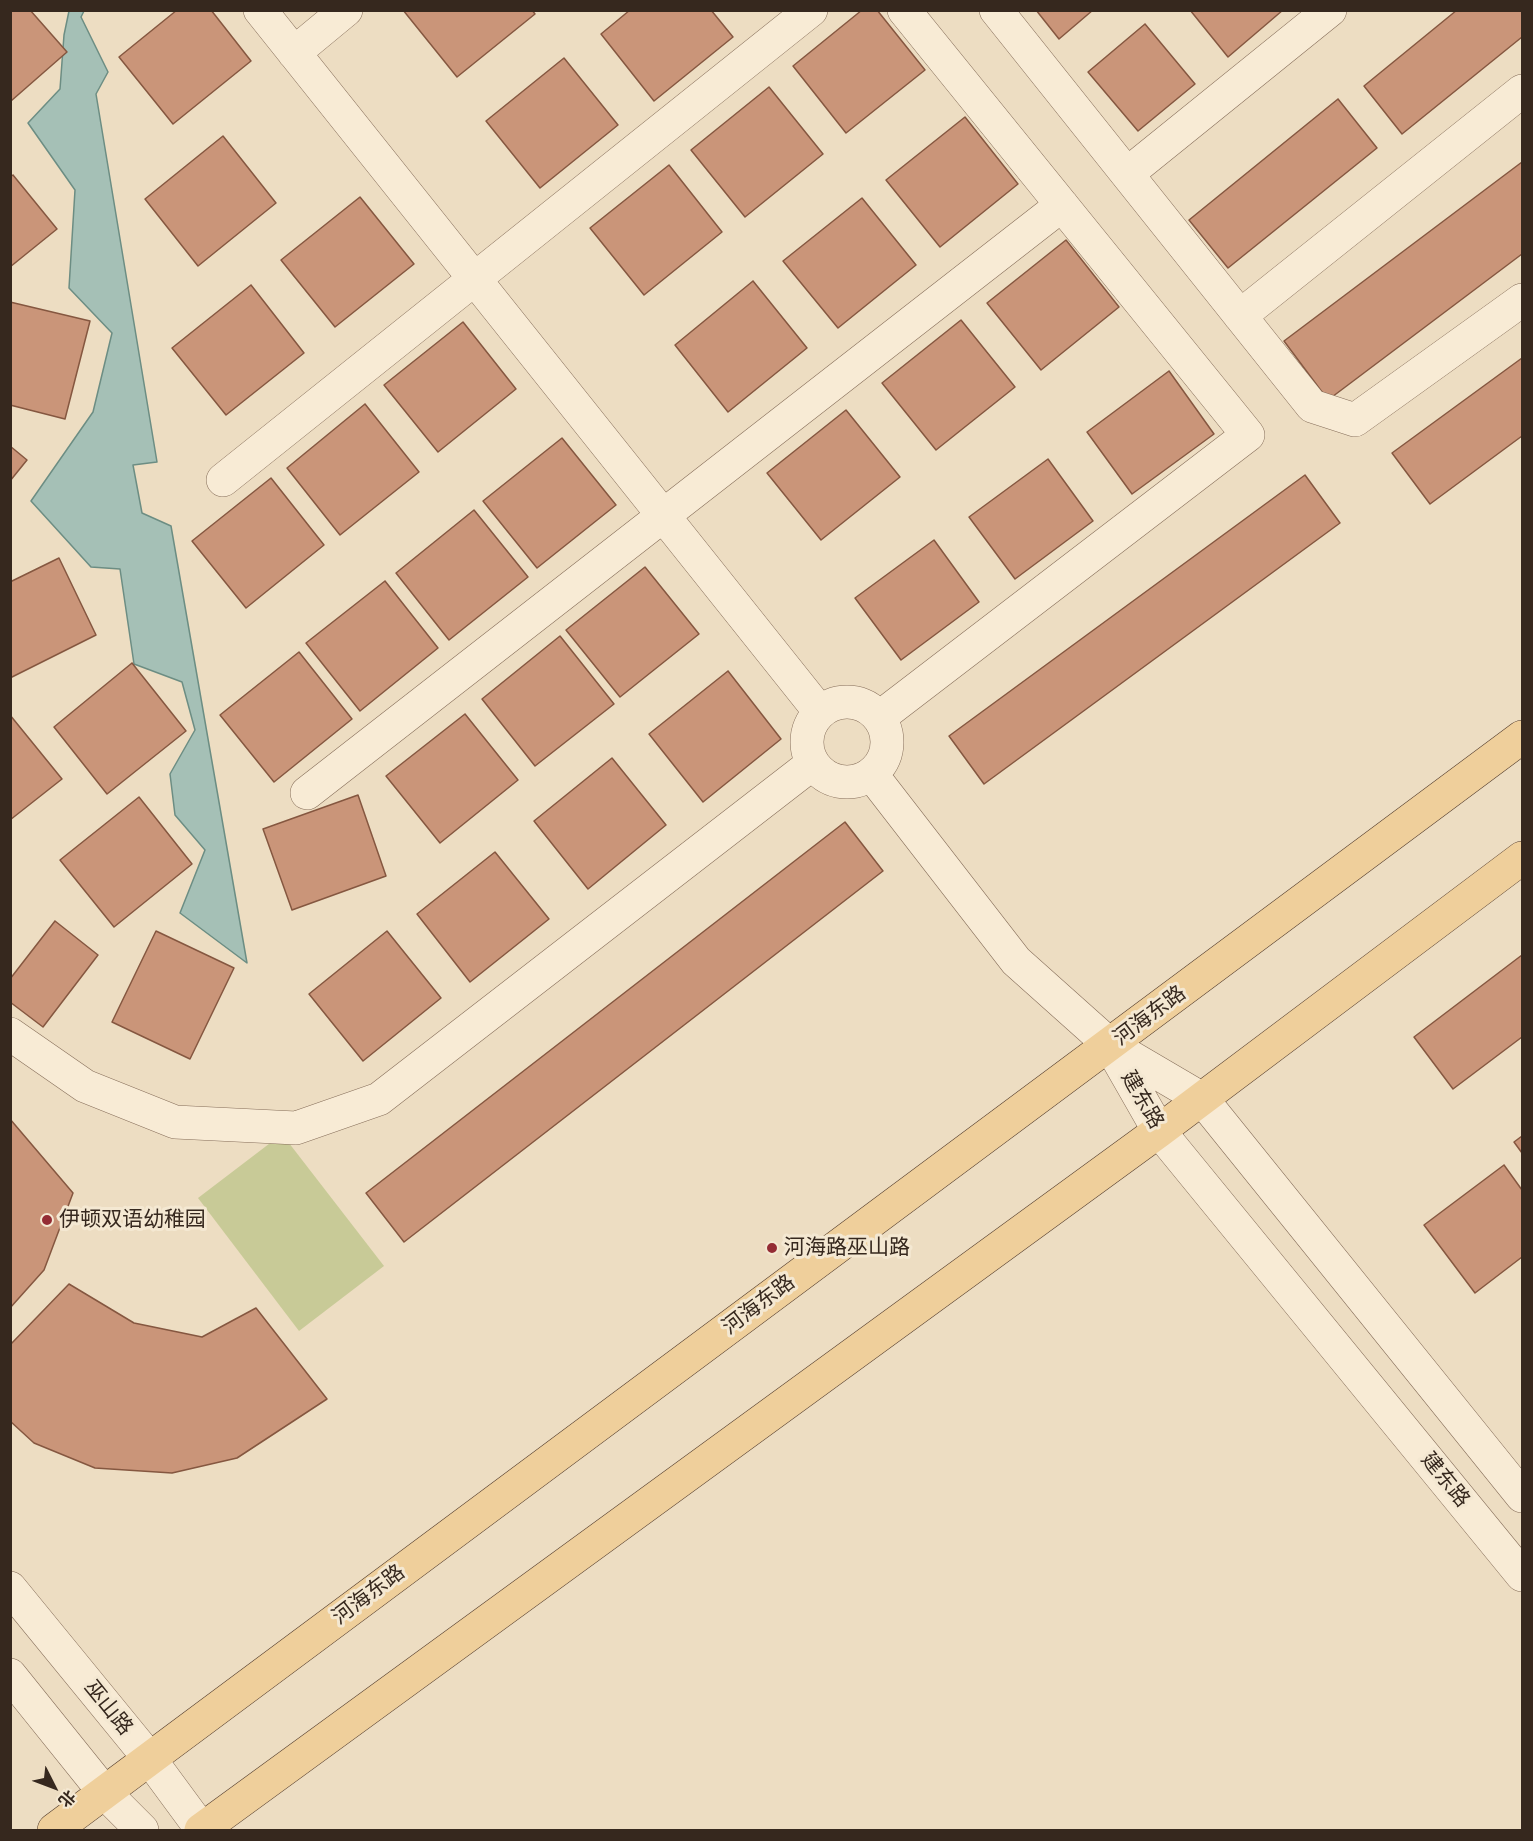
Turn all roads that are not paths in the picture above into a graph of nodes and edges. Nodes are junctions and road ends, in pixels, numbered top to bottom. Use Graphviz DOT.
graph roads {
  1 [pos="260,10"];
  2 [pos="346,10"];
  3 [pos="811,10"];
  4 [pos="904,10"];
  5 [pos="996,10"];
  6 [pos="1330,10"];
  7 [pos="294,53"];
  8 [pos="1522,91"];
  9 [pos="1127,174"];
  10 [pos="1062,205"];
  11 [pos="475,279"];
  12 [pos="1522,300"];
  13 [pos="1240,316"];
  14 [pos="224,480"];
  15 [pos="663,516"];
  16 [pos="820,712"];
  17 [pos="880,717"];
  18 [pos="1522,737"];
  19 [pos="812,764"];
  20 [pos="872,775"];
  21 [pos="307,793"];
  22 [pos="1522,858"];
  23 [pos="10,1034"];
  24 [pos="1110,1045"];
  25 [pos="1202,1100"];
  26 [pos="1159,1131"];
  27 [pos="1522,1496"];
  28 [pos="1522,1575"];
  29 [pos="10,1588"];
  30 [pos="10,1675"];
  31 [pos="149,1758"];
  32 [pos="104,1792"];
  33 [pos="54,1830"];
  34 [pos="142,1830"];
  35 [pos="202,1830"];
  1 -- 7 [label="street"];
  2 -- 7 [label="street"];
  3 -- 11 [label="street"];
  4 -- 10 [label="street"];
  5 -- 9 [label="street"];
  6 -- 9 [label="street"];
  7 -- 11 [label="street"];
  8 -- 13 [label="street"];
  9 -- 13 [label="street"];
  10 -- 15 [label="street"];
  10 -- 17 [label="street"];
  11 -- 14 [label="street"];
  11 -- 15 [label="street"];
  12 -- 13 [label="street"];
  15 -- 16 [label="street"];
  15 -- 21 [label="street"];
  16 -- 17 [label="street"];
  16 -- 19 [label="street"];
  17 -- 20 [label="street"];
  18 -- 24 [label="main road, 河海东路"];
  19 -- 20 [label="street"];
  19 -- 23 [label="street"];
  20 -- 24 [label="street"];
  22 -- 25 [label="main road"];
  24 -- 25 [label="street, 建东路"];
  24 -- 26 [label="street, 建东路"];
  24 -- 31 [label="main road, 河海东路"];
  25 -- 26 [label="main road"];
  25 -- 27 [label="street, 建东路"];
  26 -- 28 [label="street, 建东路"];
  26 -- 35 [label="main road"];
  29 -- 31 [label="street, 巫山路"];
  30 -- 32 [label="street"];
  31 -- 32 [label="main road, 河海东路"];
  31 -- 35 [label="street, 巫山路"];
  32 -- 33 [label="main road, 河海东路"];
  32 -- 34 [label="street"];
}
